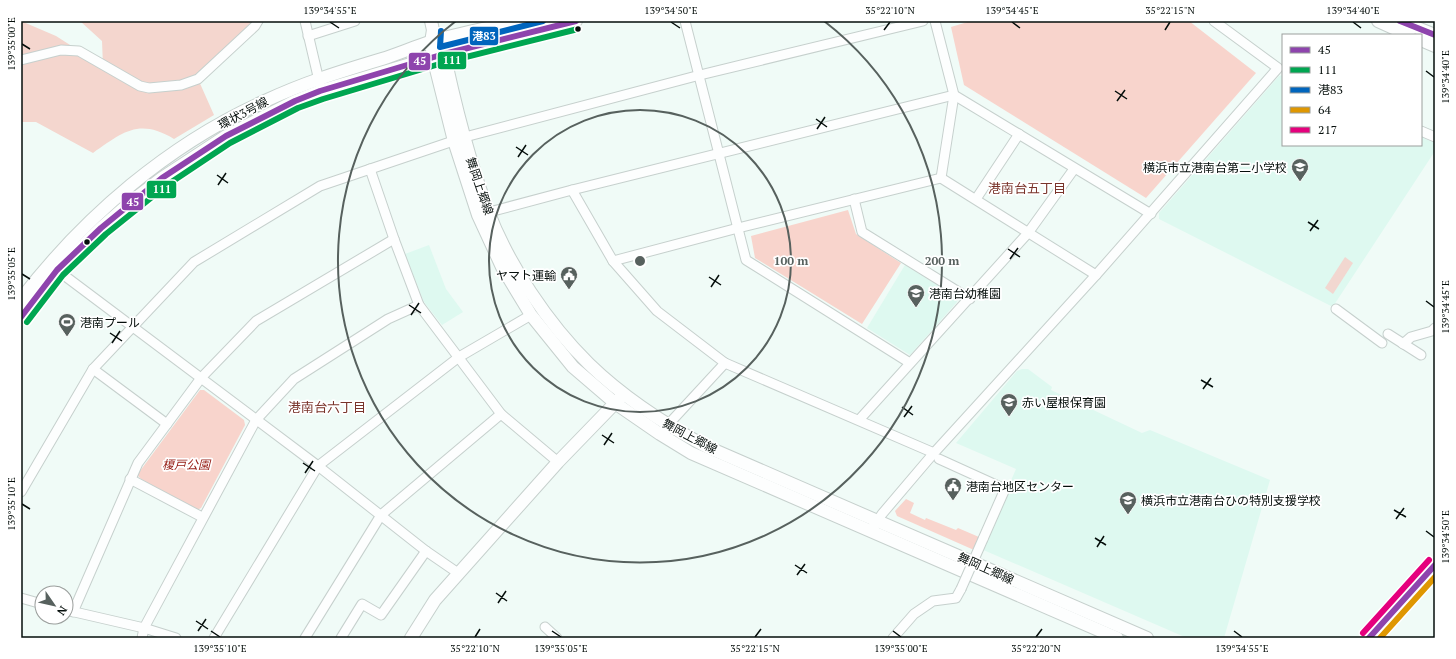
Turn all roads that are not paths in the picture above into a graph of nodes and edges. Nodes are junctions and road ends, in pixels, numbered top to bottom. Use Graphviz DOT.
graph roads {
  1 [pos="258,21"];
  2 [pos="305,21"];
  3 [pos="355,21"];
  4 [pos="518,21"];
  5 [pos="576,21"];
  6 [pos="685,21"];
  7 [pos="923,21"];
  8 [pos="935,21"];
  9 [pos="1214,21"];
  10 [pos="1378,21"];
  11 [pos="1400,21"];
  12 [pos="434,33"];
  13 [pos="1407,34"];
  14 [pos="1435,35"];
  15 [pos="308,36"];
  16 [pos="1422,40"];
  17 [pos="1435,46"];
  18 [pos="439,56"];
  19 [pos="21,60"];
  20 [pos="1281,69"];
  21 [pos="700,75"];
  22 [pos="320,78"];
  23 [pos="320,91"];
  24 [pos="954,95"];
  25 [pos="1422,131"];
  26 [pos="1019,134"];
  27 [pos="1435,137"];
  28 [pos="459,139"];
  29 [pos="718,154"];
  30 [pos="1074,169"];
  31 [pos="370,170"];
  32 [pos="941,178"];
  33 [pos="572,190"];
  34 [pos="854,199"];
  35 [pos="976,199"];
  36 [pos="483,214"];
  37 [pos="1151,214"];
  38 [pos="738,228"];
  39 [pos="1028,233"];
  40 [pos="394,239"];
  41 [pos="613,261"];
  42 [pos="53,267"];
  43 [pos="1096,275"];
  44 [pos="21,299"];
  45 [pos="970,299"];
  46 [pos="419,305"];
  47 [pos="1336,309"];
  48 [pos="531,314"];
  49 [pos="21,317"];
  50 [pos="133,327"];
  51 [pos="1435,328"];
  52 [pos="1388,334"];
  53 [pos="1382,343"];
  54 [pos="1403,344"];
  55 [pos="1421,355"];
  56 [pos="459,357"];
  57 [pos="725,363"];
  58 [pos="910,363"];
  59 [pos="93,369"];
  60 [pos="201,378"];
  61 [pos="624,394"];
  62 [pos="615,403"];
  63 [pos="501,414"];
  64 [pos="256,420"];
  65 [pos="859,420"];
  66 [pos="167,424"];
  67 [pos="664,430"];
  68 [pos="936,456"];
  69 [pos="558,462"];
  70 [pos="318,466"];
  71 [pos="130,479"];
  72 [pos="21,492"];
  73 [pos="381,515"];
  74 [pos="202,517"];
  75 [pos="875,525"];
  76 [pos="426,551"];
  77 [pos="1435,565"];
  78 [pos="458,573"];
  79 [pos="21,598"];
  80 [pos="34,602"];
  81 [pos="74,602"];
  82 [pos="74,612"];
  83 [pos="545,627"];
  84 [pos="144,628"];
  85 [pos="142,638"];
  86 [pos="176,638"];
  87 [pos="214,638"];
  88 [pos="305,638"];
  89 [pos="341,638"];
  90 [pos="411,638"];
  91 [pos="557,638"];
  92 [pos="893,638"];
  93 [pos="1117,638"];
  94 [pos="1147,638"];
  95 [pos="1369,638"];
  1 -- 19 [label="street"];
  2 -- 15 [label="street"];
  3 -- 15 [label="street"];
  4 -- 12 [label="street, 環状3号線"];
  5 -- 18 [label="street, 環状3号線"];
  6 -- 21 [label="street"];
  7 -- 21 [label="street"];
  8 -- 24 [label="street"];
  9 -- 20 [label="street"];
  10 -- 13 [label="street"];
  11 -- 14 [label="street"];
  12 -- 18 [label="street, 舞岡上郷線"];
  12 -- 22 [label="street, 環状3号線"];
  15 -- 22 [label="street"];
  16 -- 17 [label="street"];
  18 -- 23 [label="street, 環状3号線"];
  18 -- 28 [label="street, 舞岡上郷線"];
  20 -- 37 [label="street"];
  21 -- 28 [label="street"];
  21 -- 29 [label="street"];
  22 -- 23 [label="street"];
  22 -- 42 [label="street, 環状3号線"];
  23 -- 42 [label="street, 環状3号線"];
  24 -- 26 [label="street"];
  24 -- 29 [label="street"];
  24 -- 32 [label="street"];
  25 -- 27 [label="street"];
  26 -- 30 [label="street"];
  26 -- 35 [label="street"];
  28 -- 31 [label="street"];
  28 -- 36 [label="street, 舞岡上郷線"];
  29 -- 33 [label="street"];
  29 -- 38 [label="street"];
  30 -- 37 [label="street"];
  30 -- 39 [label="street"];
  31 -- 40 [label="street"];
  31 -- 50 [label="street"];
  32 -- 34 [label="street"];
  32 -- 35 [label="street"];
  33 -- 36 [label="street"];
  33 -- 41 [label="street"];
  34 -- 38 [label="street"];
  34 -- 45 [label="street"];
  35 -- 39 [label="street"];
  36 -- 48 [label="street, 舞岡上郷線"];
  36 -- 61 [label="street, 舞岡上郷線"];
  37 -- 43 [label="street"];
  38 -- 41 [label="street"];
  38 -- 58 [label="street"];
  39 -- 43 [label="street"];
  39 -- 45 [label="street"];
  40 -- 46 [label="street"];
  40 -- 60 [label="street"];
  41 -- 57 [label="street"];
  42 -- 44 [label="street, 環状3号線"];
  42 -- 49 [label="street, 環状3号線"];
  42 -- 50 [label="street"];
  43 -- 68 [label="street"];
  45 -- 58 [label="street"];
  46 -- 56 [label="street"];
  46 -- 64 [label="street"];
  47 -- 53 [label="street"];
  48 -- 56 [label="street"];
  48 -- 62 [label="street, 舞岡上郷線"];
  50 -- 59 [label="street"];
  50 -- 60 [label="street"];
  51 -- 54 [label="street"];
  52 -- 54 [label="street"];
  54 -- 55 [label="street"];
  56 -- 63 [label="street"];
  56 -- 70 [label="street"];
  57 -- 65 [label="street"];
  57 -- 67 [label="street"];
  58 -- 65 [label="street"];
  59 -- 66 [label="street"];
  59 -- 72 [label="street"];
  60 -- 64 [label="street"];
  60 -- 66 [label="street"];
  61 -- 62 [label="street"];
  61 -- 67 [label="street, 舞岡上郷線"];
  62 -- 67 [label="street, 舞岡上郷線"];
  62 -- 69 [label="street"];
  63 -- 69 [label="street"];
  63 -- 73 [label="street"];
  64 -- 70 [label="street"];
  64 -- 74 [label="street"];
  65 -- 68 [label="street"];
  66 -- 71 [label="street"];
  67 -- 75 [label="street, 舞岡上郷線"];
  68 -- 75 [label="street"];
  68 -- 92 [label="street, bridge"];
  69 -- 78 [label="street"];
  70 -- 73 [label="street"];
  70 -- 87 [label="street"];
  71 -- 74 [label="street"];
  71 -- 81 [label="street"];
  73 -- 76 [label="street"];
  73 -- 88 [label="street"];
  74 -- 84 [label="street"];
  75 -- 93 [label="street, 舞岡上郷線"];
  75 -- 94 [label="street, 舞岡上郷線"];
  76 -- 78 [label="street"];
  76 -- 89 [label="street"];
  77 -- 95 [label="street"];
  78 -- 90 [label="street"];
  79 -- 80 [label="street"];
  82 -- 84 [label="street"];
  83 -- 91 [label="street"];
  84 -- 85 [label="street"];
  84 -- 86 [label="street"];
}
